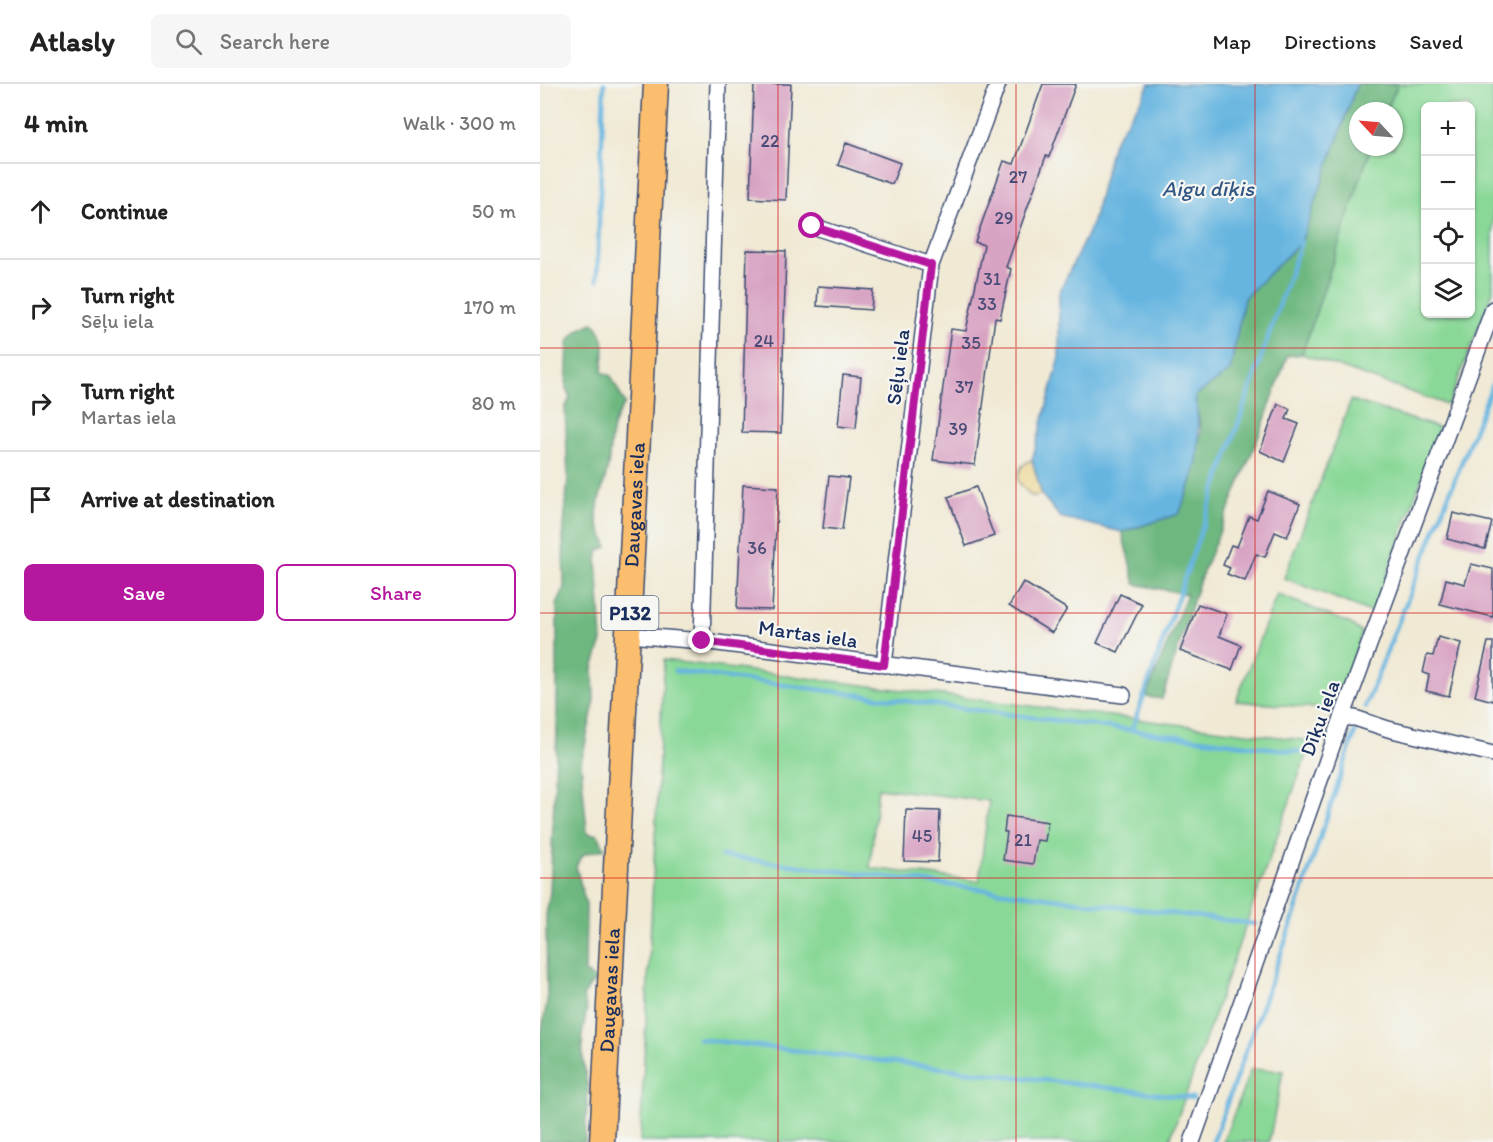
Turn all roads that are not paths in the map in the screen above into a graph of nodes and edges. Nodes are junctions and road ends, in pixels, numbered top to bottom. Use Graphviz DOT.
graph roads {
  1 [pos="656,84"];
  2 [pos="718,84"];
  3 [pos="998,84"];
  4 [pos="812,226"];
  5 [pos="931,265"];
  6 [pos="1493,309"];
  7 [pos="629,635"];
  8 [pos="702,641"];
  9 [pos="884,665"];
  10 [pos="1123,695"];
  11 [pos="1342,718"];
  12 [pos="1493,754"];
  13 [pos="602,1142"];
  14 [pos="1192,1142"];
  1 -- 7 [label="main road, Daugavas iela / P132"];
  2 -- 8 [label="street"];
  3 -- 5 [label="street, Sēļu iela"];
  4 -- 5 [label="street"];
  5 -- 9 [label="street, Sēļu iela"];
  6 -- 11 [label="street, Dīķu iela"];
  7 -- 8 [label="street, Martas iela"];
  7 -- 13 [label="main road, Daugavas iela / P132"];
  8 -- 9 [label="street, Martas iela"];
  9 -- 10 [label="street, Martas iela"];
  11 -- 12 [label="street"];
  11 -- 14 [label="street, Dīķu iela"];
}
